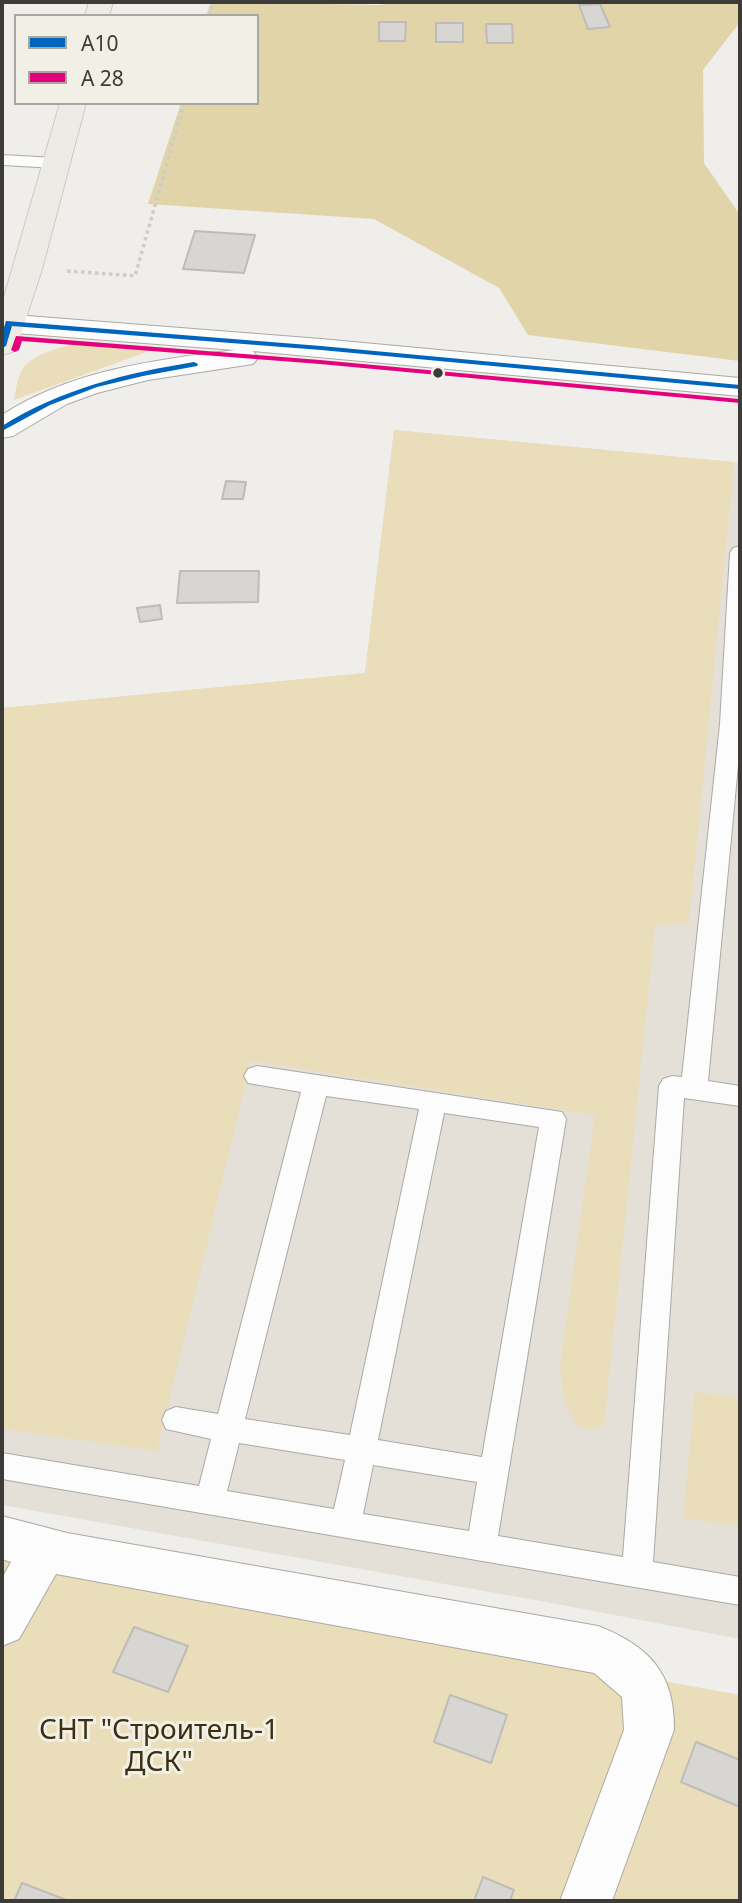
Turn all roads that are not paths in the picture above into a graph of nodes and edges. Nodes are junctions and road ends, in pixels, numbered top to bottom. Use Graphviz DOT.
graph roads {
  1 [pos="72,105"];
  2 [pos="2,160"];
  3 [pos="56,163"];
  4 [pos="4,331"];
  5 [pos="321,348"];
  6 [pos="740,387"];
  7 [pos="2,429"];
  8 [pos="740,553"];
  9 [pos="257,1076"];
  10 [pos="316,1084"];
  11 [pos="694,1090"];
  12 [pos="740,1096"];
  13 [pos="435,1101"];
  14 [pos="176,1420"];
  15 [pos="229,1428"];
  16 [pos="361,1450"];
  17 [pos="2,1466"];
  18 [pos="494,1472"];
  19 [pos="210,1501"];
  20 [pos="346,1524"];
  21 [pos="23,1544"];
  22 [pos="481,1547"];
  23 [pos="637,1573"];
  24 [pos="740,1591"];
  25 [pos="2,1623"];
  26 [pos="586,1901"];
  1 -- 3 [label="main road"];
  2 -- 3 [label="lane"];
  3 -- 4 [label="main road"];
  4 -- 5 [label="street"];
  5 -- 6 [label="street"];
  5 -- 7 [label="street"];
  8 -- 11 [label="lane"];
  9 -- 10 [label="lane"];
  10 -- 13 [label="lane"];
  10 -- 15 [label="lane"];
  11 -- 12 [label="lane"];
  11 -- 23 [label="lane"];
  13 -- 16 [label="lane"];
  13 -- 18 [label="lane"];
  14 -- 15 [label="lane"];
  15 -- 16 [label="lane"];
  15 -- 19 [label="lane"];
  16 -- 18 [label="lane"];
  16 -- 20 [label="lane"];
  17 -- 19 [label="lane"];
  18 -- 22 [label="lane"];
  19 -- 20 [label="lane"];
  20 -- 22 [label="lane"];
  21 -- 25 [label="street"];
  21 -- 26 [label="street"];
  22 -- 23 [label="lane"];
  23 -- 24 [label="lane"];
}
